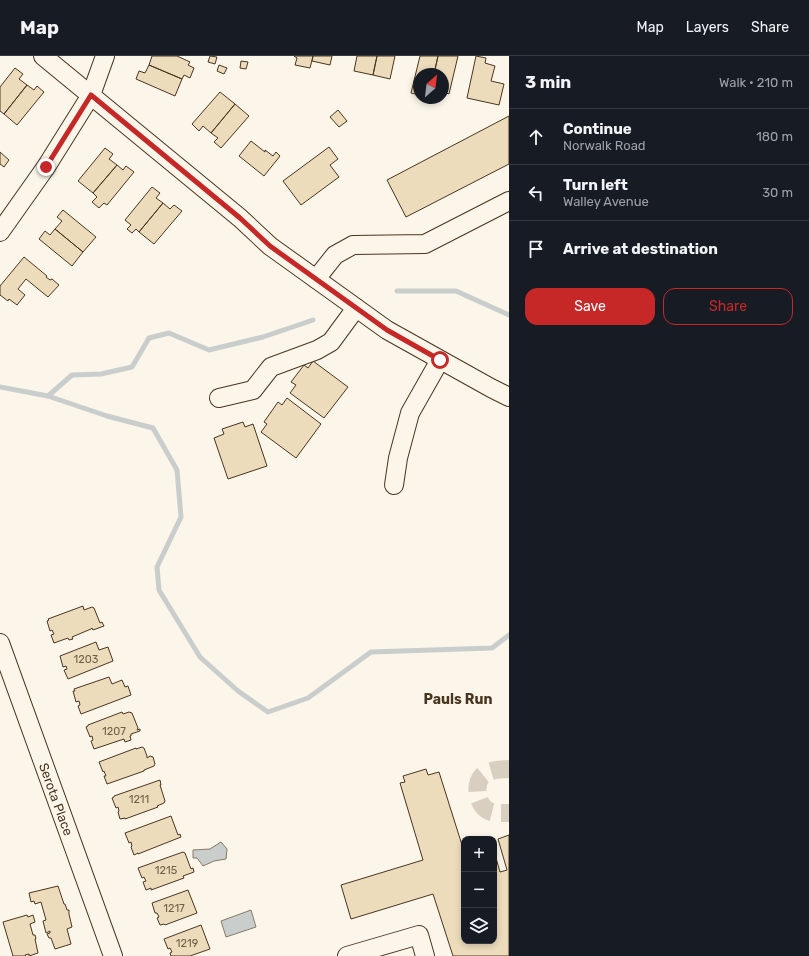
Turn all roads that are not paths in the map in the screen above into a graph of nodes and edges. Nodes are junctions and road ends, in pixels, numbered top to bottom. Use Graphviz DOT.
graph roads {
  1 [pos="43,56"];
  2 [pos="105,56"];
  3 [pos="91,95"];
  4 [pos="509,201"];
  5 [pos="0,232"];
  6 [pos="316,279"];
  7 [pos="356,308"];
  8 [pos="440,360"];
  9 [pos="509,397"];
  10 [pos="219,398"];
  11 [pos="394,485"];
  12 [pos="0,643"];
  13 [pos="113,956"];
  14 [pos="347,956"];
  15 [pos="425,956"];
  1 -- 3 [label="street"];
  2 -- 3 [label="street"];
  3 -- 5 [label="street"];
  3 -- 6 [label="street"];
  4 -- 6 [label="street"];
  6 -- 7 [label="street"];
  7 -- 8 [label="street"];
  7 -- 10 [label="street"];
  8 -- 9 [label="street"];
  8 -- 11 [label="street"];
  12 -- 13 [label="street, Serota Place"];
  14 -- 15 [label="street"];
}
